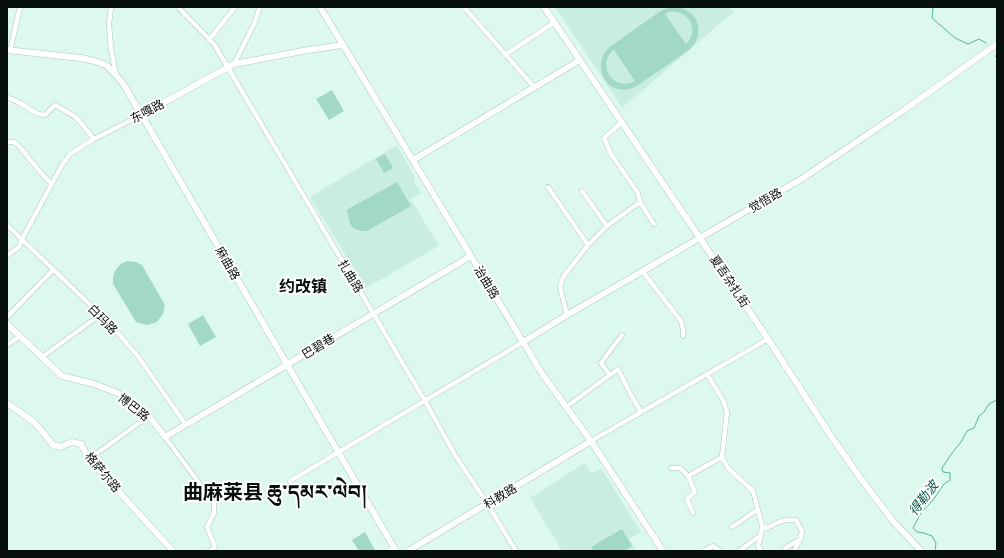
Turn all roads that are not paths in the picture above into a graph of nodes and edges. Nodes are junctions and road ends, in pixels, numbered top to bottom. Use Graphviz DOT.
graph roads {
  1 [pos="20,7"];
  2 [pos="111,7"];
  3 [pos="178,7"];
  4 [pos="235,7"];
  5 [pos="260,7"];
  6 [pos="320,7"];
  7 [pos="464,7"];
  8 [pos="544,7"];
  9 [pos="555,22"];
  10 [pos="209,40"];
  11 [pos="997,44"];
  12 [pos="343,45"];
  13 [pos="8,50"];
  14 [pos="505,55"];
  15 [pos="580,60"];
  16 [pos="234,64"];
  17 [pos="227,67"];
  18 [pos="116,75"];
  19 [pos="534,87"];
  20 [pos="7,97"];
  21 [pos="141,115"];
  22 [pos="622,122"];
  23 [pos="94,139"];
  24 [pos="7,142"];
  25 [pos="413,160"];
  26 [pos="52,184"];
  27 [pos="548,187"];
  28 [pos="582,191"];
  29 [pos="640,202"];
  30 [pos="654,224"];
  31 [pos="7,225"];
  32 [pos="607,226"];
  33 [pos="700,238"];
  34 [pos="22,239"];
  35 [pos="588,245"];
  36 [pos="7,256"];
  37 [pos="471,256"];
  38 [pos="54,270"];
  39 [pos="642,272"];
  40 [pos="373,313"];
  41 [pos="100,315"];
  42 [pos="567,315"];
  43 [pos="7,317"];
  44 [pos="7,324"];
  45 [pos="622,335"];
  46 [pos="20,336"];
  47 [pos="683,336"];
  48 [pos="768,339"];
  49 [pos="523,342"];
  50 [pos="7,345"];
  51 [pos="42,357"];
  52 [pos="288,364"];
  53 [pos="707,374"];
  54 [pos="610,375"];
  55 [pos="425,401"];
  56 [pos="7,403"];
  57 [pos="566,407"];
  58 [pos="641,412"];
  59 [pos="149,416"];
  60 [pos="186,425"];
  61 [pos="165,437"];
  62 [pos="591,441"];
  63 [pos="339,452"];
  64 [pos="722,457"];
  65 [pos="89,459"];
  66 [pos="670,468"];
  67 [pos="688,476"];
  68 [pos="290,481"];
  69 [pos="487,503"];
  70 [pos="757,510"];
  71 [pos="693,513"];
  72 [pos="732,526"];
  73 [pos="762,526"];
  74 [pos="761,535"];
  75 [pos="799,540"];
  76 [pos="785,548"];
  77 [pos="393,550"];
  78 [pos="173,551"];
  79 [pos="210,551"];
  80 [pos="408,551"];
  81 [pos="516,551"];
  82 [pos="663,551"];
  83 [pos="704,551"];
  84 [pos="720,551"];
  85 [pos="739,551"];
  86 [pos="760,551"];
  87 [pos="794,551"];
  88 [pos="921,551"];
  1 -- 13 [label="street"];
  2 -- 18 [label="street"];
  3 -- 10 [label="street, 扎曲路"];
  4 -- 10 [label="street"];
  5 -- 16 [label="street"];
  6 -- 12 [label="street, 治曲路"];
  7 -- 14 [label="street"];
  8 -- 9 [label="street, 夏吾杂扎街"];
  9 -- 14 [label="street"];
  9 -- 15 [label="street, 夏吾杂扎街"];
  10 -- 17 [label="street, 扎曲路"];
  11 -- 33 [label="street, 觉悟路"];
  12 -- 16 [label="street, 东嘎路"];
  12 -- 25 [label="street, 治曲路"];
  13 -- 18 [label="street, 麻曲路"];
  14 -- 19 [label="street"];
  15 -- 19 [label="street"];
  15 -- 22 [label="street, 夏吾杂扎街"];
  16 -- 17 [label="street, 东嘎路"];
  17 -- 21 [label="street, 东嘎路"];
  17 -- 40 [label="street, 扎曲路"];
  18 -- 21 [label="street, 麻曲路"];
  19 -- 25 [label="street"];
  20 -- 23 [label="street"];
  21 -- 23 [label="street, 东嘎路"];
  21 -- 52 [label="street, 麻曲路"];
  22 -- 29 [label="street"];
  22 -- 33 [label="street, 夏吾杂扎街"];
  23 -- 26 [label="street, 东嘎路"];
  24 -- 26 [label="street"];
  25 -- 37 [label="street, 治曲路"];
  26 -- 34 [label="street, 东嘎路"];
  27 -- 35 [label="street"];
  28 -- 32 [label="street"];
  29 -- 30 [label="street"];
  29 -- 32 [label="street"];
  31 -- 34 [label="street, 白玛路"];
  32 -- 35 [label="street"];
  33 -- 39 [label="street, 觉悟路"];
  33 -- 48 [label="street, 夏吾杂扎街"];
  34 -- 36 [label="street, 东嘎路"];
  34 -- 38 [label="street, 白玛路"];
  35 -- 42 [label="street"];
  37 -- 40 [label="street, 巴碧巷"];
  37 -- 49 [label="street, 治曲路"];
  38 -- 41 [label="street, 白玛路"];
  38 -- 43 [label="street"];
  39 -- 42 [label="street, 觉悟路"];
  39 -- 47 [label="street"];
  40 -- 52 [label="street, 巴碧巷"];
  40 -- 55 [label="street, 扎曲路"];
  41 -- 51 [label="street"];
  41 -- 60 [label="street, 白玛路"];
  42 -- 49 [label="street, 觉悟路"];
  44 -- 46 [label="street, 博巴路"];
  45 -- 54 [label="street"];
  46 -- 50 [label="street"];
  46 -- 51 [label="street, 博巴路"];
  48 -- 53 [label="street"];
  48 -- 88 [label="street, 夏吾杂扎街"];
  49 -- 55 [label="street"];
  49 -- 57 [label="street, 治曲路"];
  51 -- 59 [label="street, 博巴路"];
  52 -- 60 [label="street, 巴碧巷"];
  52 -- 63 [label="street, 麻曲路"];
  53 -- 58 [label="street"];
  53 -- 64 [label="street"];
  54 -- 57 [label="street"];
  54 -- 58 [label="street"];
  55 -- 63 [label="street"];
  55 -- 69 [label="street, 扎曲路"];
  56 -- 65 [label="street, 格萨尔路"];
  57 -- 62 [label="street, 治曲路"];
  58 -- 62 [label="street"];
  59 -- 61 [label="street, 博巴路"];
  59 -- 65 [label="street"];
  60 -- 61 [label="street, 巴碧巷"];
  61 -- 79 [label="street, 博巴路"];
  62 -- 69 [label="street, 科教路"];
  62 -- 82 [label="street, 治曲路"];
  63 -- 68 [label="street"];
  63 -- 77 [label="street, 麻曲路"];
  64 -- 67 [label="street"];
  64 -- 73 [label="street"];
  65 -- 78 [label="street, 格萨尔路"];
  66 -- 67 [label="street"];
  67 -- 71 [label="street"];
  69 -- 80 [label="street, 科教路"];
  69 -- 81 [label="street, 扎曲路"];
  70 -- 72 [label="street"];
  73 -- 74 [label="street"];
  73 -- 87 [label="street"];
  74 -- 85 [label="street"];
  74 -- 86 [label="street"];
  75 -- 76 [label="street"];
  83 -- 84 [label="street"];
}
